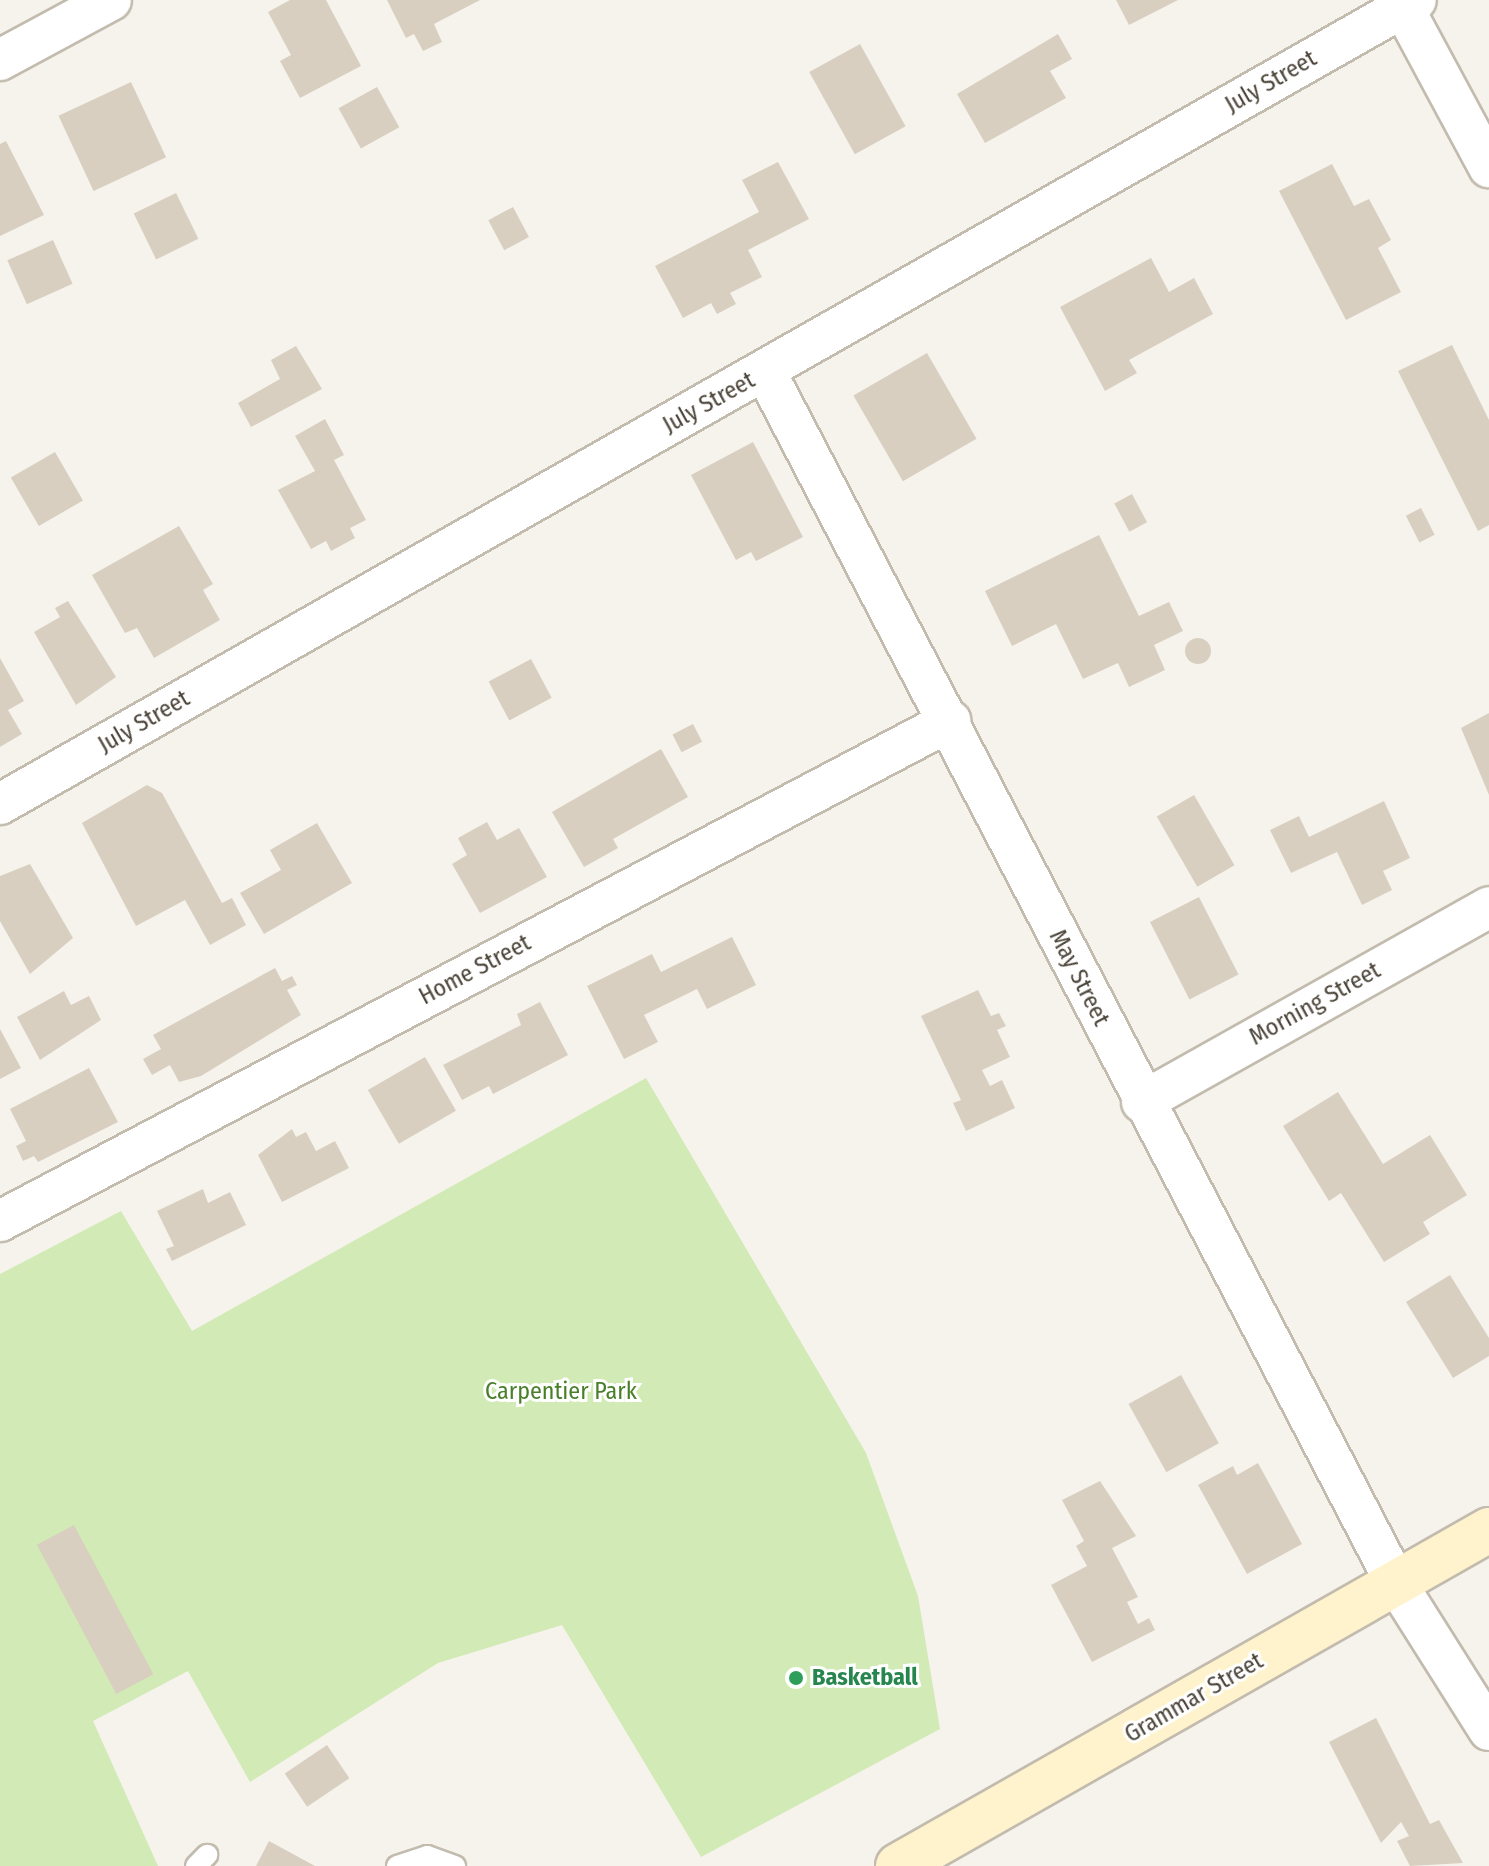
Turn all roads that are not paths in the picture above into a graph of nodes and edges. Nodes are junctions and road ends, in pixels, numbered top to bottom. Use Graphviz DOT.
graph roads {
  1 [pos="111,0"];
  2 [pos="1406,2"];
  3 [pos="0,60"];
  4 [pos="1489,167"];
  5 [pos="765,371"];
  6 [pos="950,721"];
  7 [pos="0,804"];
  8 [pos="1489,907"];
  9 [pos="1142,1102"];
  10 [pos="0,1221"];
  11 [pos="1489,1530"];
  12 [pos="1396,1583"];
  13 [pos="1489,1730"];
  14 [pos="397,1866"];
  15 [pos="455,1866"];
  16 [pos="898,1866"];
  1 -- 3 [label="street"];
  2 -- 4 [label="street"];
  2 -- 5 [label="street, July Street"];
  5 -- 6 [label="street, May Street"];
  5 -- 7 [label="street, July Street"];
  6 -- 9 [label="street, May Street"];
  6 -- 10 [label="street, Home Street"];
  8 -- 9 [label="street, Morning Street"];
  9 -- 12 [label="street, May Street"];
  11 -- 12 [label="street, Grammar Street"];
  12 -- 13 [label="street, May Street"];
  12 -- 16 [label="street, Grammar Street"];
  14 -- 15 [label="lane"];
}
